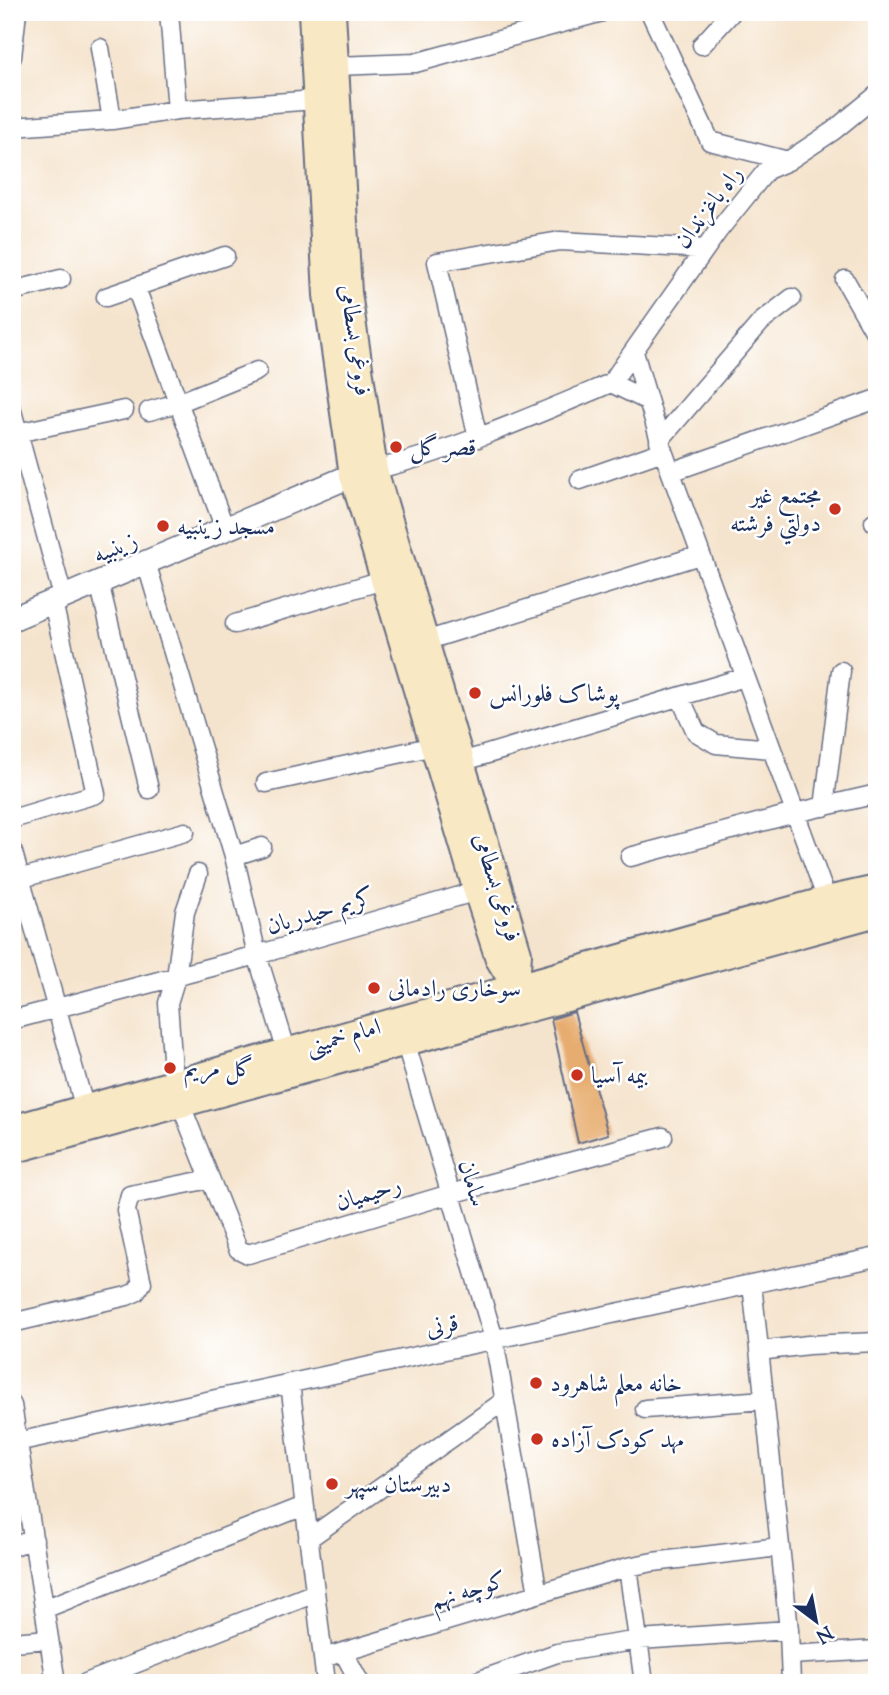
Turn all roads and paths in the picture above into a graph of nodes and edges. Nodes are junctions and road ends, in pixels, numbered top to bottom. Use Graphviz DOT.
graph roads {
  1 [pos="17,12"];
  2 [pos="169,12"];
  3 [pos="312,12"];
  4 [pos="332,12"];
  5 [pos="602,12"];
  6 [pos="650,12"];
  7 [pos="732,12"];
  8 [pos="14,32"];
  9 [pos="702,45"];
  10 [pos="100,48"];
  11 [pos="12,57"];
  12 [pos="336,66"];
  13 [pos="877,96"];
  14 [pos="316,100"];
  15 [pos="177,110"];
  16 [pos="112,120"];
  17 [pos="12,127"];
  18 [pos="788,161"];
  19 [pos="705,249"];
  20 [pos="225,257"];
  21 [pos="61,279"];
  22 [pos="845,280"];
  23 [pos="136,288"];
  24 [pos="12,291"];
  25 [pos="106,297"];
  26 [pos="792,298"];
  27 [pos="877,336"];
  28 [pos="634,352"];
  29 [pos="257,371"];
  30 [pos="611,383"];
  31 [pos="877,399"];
  32 [pos="648,401"];
  33 [pos="178,402"];
  34 [pos="124,410"];
  35 [pos="12,411"];
  36 [pos="149,411"];
  37 [pos="15,433"];
  38 [pos="478,438"];
  39 [pos="661,446"];
  40 [pos="671,472"];
  41 [pos="364,473"];
  42 [pos="580,480"];
  43 [pos="225,529"];
  44 [pos="700,555"];
  45 [pos="146,562"];
  46 [pos="383,580"];
  47 [pos="99,582"];
  48 [pos="58,599"];
  49 [pos="12,619"];
  50 [pos="235,624"];
  51 [pos="425,641"];
  52 [pos="841,671"];
  53 [pos="745,677"];
  54 [pos="680,697"];
  55 [pos="434,746"];
  56 [pos="771,749"];
  57 [pos="461,762"];
  58 [pos="266,783"];
  59 [pos="149,789"];
  60 [pos="877,794"];
  61 [pos="824,807"];
  62 [pos="795,813"];
  63 [pos="12,819"];
  64 [pos="185,832"];
  65 [pos="262,848"];
  66 [pos="12,849"];
  67 [pos="234,856"];
  68 [pos="630,857"];
  69 [pos="198,874"];
  70 [pos="16,880"];
  71 [pos="877,889"];
  72 [pos="477,891"];
  73 [pos="827,901"];
  74 [pos="877,913"];
  75 [pos="257,955"];
  76 [pos="176,977"];
  77 [pos="519,998"];
  78 [pos="55,1009"];
  79 [pos="12,1020"];
  80 [pos="405,1041"];
  81 [pos="287,1052"];
  82 [pos="178,1094"];
  83 [pos="85,1109"];
  84 [pos="12,1129"];
  85 [pos="663,1137"];
  86 [pos="12,1150"];
  87 [pos="210,1179"];
  88 [pos="450,1194"];
  89 [pos="877,1257"];
  90 [pos="752,1284"];
  91 [pos="12,1323"];
  92 [pos="494,1339"];
  93 [pos="877,1342"];
  94 [pos="759,1351"];
  95 [pos="290,1383"];
  96 [pos="764,1400"];
  97 [pos="504,1401"];
  98 [pos="12,1405"];
  99 [pos="645,1409"];
  100 [pos="15,1442"];
  101 [pos="304,1506"];
  102 [pos="308,1539"];
  103 [pos="34,1540"];
  104 [pos="12,1546"];
  105 [pos="779,1547"];
  106 [pos="628,1567"];
  107 [pos="315,1593"];
  108 [pos="538,1594"];
  109 [pos="44,1609"];
  110 [pos="789,1630"];
  111 [pos="49,1639"];
  112 [pos="639,1640"];
  113 [pos="12,1642"];
  114 [pos="877,1650"];
  115 [pos="344,1653"];
  116 [pos="790,1655"];
  117 [pos="323,1658"];
  118 [pos="56,1683"];
  119 [pos="86,1683"];
  120 [pos="326,1683"];
  121 [pos="360,1683"];
  122 [pos="472,1683"];
  123 [pos="644,1683"];
  124 [pos="791,1683"];
  1 -- 8 [label="street"];
  2 -- 15 [label="street"];
  3 -- 14 [label="main road, فروغی بسطامی"];
  4 -- 12 [label="main road, فروغی بسطامی"];
  5 -- 12 [label="street"];
  6 -- 18 [label="street"];
  7 -- 9 [label="street"];
  8 -- 11 [label="street"];
  10 -- 16 [label="street"];
  12 -- 41 [label="main road, فروغی بسطامی"];
  13 -- 18 [label="street, راه باغزندان"];
  14 -- 15 [label="street"];
  14 -- 41 [label="main road, فروغی بسطامی"];
  15 -- 16 [label="street"];
  16 -- 17 [label="street"];
  18 -- 19 [label="street, راه باغزندان"];
  19 -- 28 [label="street, راه باغزندان"];
  19 -- 38 [label="street"];
  20 -- 23 [label="street"];
  21 -- 24 [label="street"];
  22 -- 27 [label="street"];
  23 -- 25 [label="street"];
  23 -- 33 [label="street"];
  26 -- 39 [label="street"];
  28 -- 30 [label="street, راه باغزندان"];
  28 -- 32 [label="street"];
  29 -- 33 [label="street"];
  30 -- 32 [label="street"];
  30 -- 38 [label="street"];
  31 -- 40 [label="street"];
  32 -- 39 [label="street"];
  33 -- 36 [label="street"];
  33 -- 43 [label="street"];
  34 -- 37 [label="street"];
  35 -- 37 [label="street"];
  37 -- 48 [label="street"];
  38 -- 41 [label="street"];
  39 -- 40 [label="street"];
  39 -- 42 [label="street"];
  40 -- 44 [label="street"];
  41 -- 43 [label="street, زینبیه"];
  41 -- 46 [label="main road, فروغی بسطامی"];
  41 -- 51 [label="main road, فروغی بسطامی"];
  43 -- 45 [label="street, زینبیه"];
  44 -- 51 [label="street"];
  44 -- 53 [label="street"];
  45 -- 47 [label="street, زینبیه"];
  45 -- 67 [label="street"];
  46 -- 50 [label="street"];
  46 -- 55 [label="main road, فروغی بسطامی"];
  47 -- 48 [label="street, زینبیه"];
  47 -- 59 [label="street"];
  48 -- 49 [label="street, زینبیه"];
  48 -- 63 [label="street"];
  51 -- 57 [label="main road, فروغی بسطامی"];
  52 -- 61 [label="street"];
  53 -- 54 [label="street"];
  53 -- 56 [label="street"];
  54 -- 56 [label="street"];
  54 -- 57 [label="street"];
  55 -- 58 [label="street"];
  55 -- 72 [label="main road, فروغی بسطامی"];
  56 -- 62 [label="street"];
  57 -- 77 [label="main road, فروغی بسطامی"];
  60 -- 61 [label="street"];
  61 -- 62 [label="street"];
  62 -- 68 [label="street"];
  62 -- 73 [label="street"];
  64 -- 70 [label="street"];
  65 -- 67 [label="street"];
  66 -- 70 [label="street"];
  67 -- 75 [label="street"];
  69 -- 76 [label="street, رحیمیان"];
  70 -- 78 [label="street"];
  71 -- 73 [label="main road, امام خمینی"];
  72 -- 75 [label="street, کریم حیدریان"];
  72 -- 77 [label="main road, فروغی بسطامی"];
  73 -- 77 [label="main road, امام خمینی"];
  74 -- 77 [label="main road, امام خمینی"];
  75 -- 76 [label="street, کریم حیدریان"];
  75 -- 81 [label="street"];
  76 -- 78 [label="street, کریم حیدریان"];
  76 -- 82 [label="street, رحیمیان"];
  77 -- 80 [label="main road, امام خمینی"];
  77 -- 81 [label="main road, امام خمینی"];
  78 -- 79 [label="street, کریم حیدریان"];
  78 -- 83 [label="street"];
  80 -- 82 [label="main road, امام خمینی"];
  80 -- 88 [label="street, سامان"];
  81 -- 82 [label="main road, امام خمینی"];
  82 -- 83 [label="main road, امام خمینی"];
  82 -- 86 [label="main road, امام خمینی"];
  82 -- 87 [label="street, رحیمیان"];
  83 -- 84 [label="main road, امام خمینی"];
  85 -- 88 [label="street, رحیمیان"];
  87 -- 88 [label="street, رحیمیان"];
  87 -- 91 [label="street"];
  88 -- 92 [label="street, سامان"];
  89 -- 90 [label="street, قرنی"];
  90 -- 92 [label="street, قرنی"];
  90 -- 94 [label="street"];
  92 -- 95 [label="street, قرنی"];
  92 -- 97 [label="street, سامان"];
  93 -- 94 [label="street"];
  94 -- 96 [label="street"];
  95 -- 100 [label="street, قرنی"];
  95 -- 101 [label="street"];
  96 -- 99 [label="street"];
  96 -- 105 [label="street"];
  97 -- 102 [label="street"];
  97 -- 108 [label="street, سامان"];
  98 -- 100 [label="street"];
  100 -- 103 [label="street"];
  101 -- 102 [label="street"];
  101 -- 109 [label="street"];
  102 -- 107 [label="street"];
  103 -- 104 [label="street"];
  103 -- 109 [label="street"];
  105 -- 106 [label="street, کوچه نهم"];
  105 -- 110 [label="street"];
  106 -- 108 [label="street, کوچه نهم"];
  106 -- 112 [label="street"];
  107 -- 117 [label="street"];
  107 -- 119 [label="street"];
  108 -- 115 [label="street, کوچه نهم"];
  109 -- 111 [label="street"];
  110 -- 112 [label="street"];
  110 -- 116 [label="street"];
  111 -- 113 [label="street"];
  111 -- 118 [label="street"];
  112 -- 122 [label="street"];
  112 -- 123 [label="street"];
  114 -- 116 [label="street"];
  115 -- 117 [label="street, کوچه نهم"];
  115 -- 121 [label="street"];
  116 -- 124 [label="street"];
  117 -- 120 [label="street"];
}
